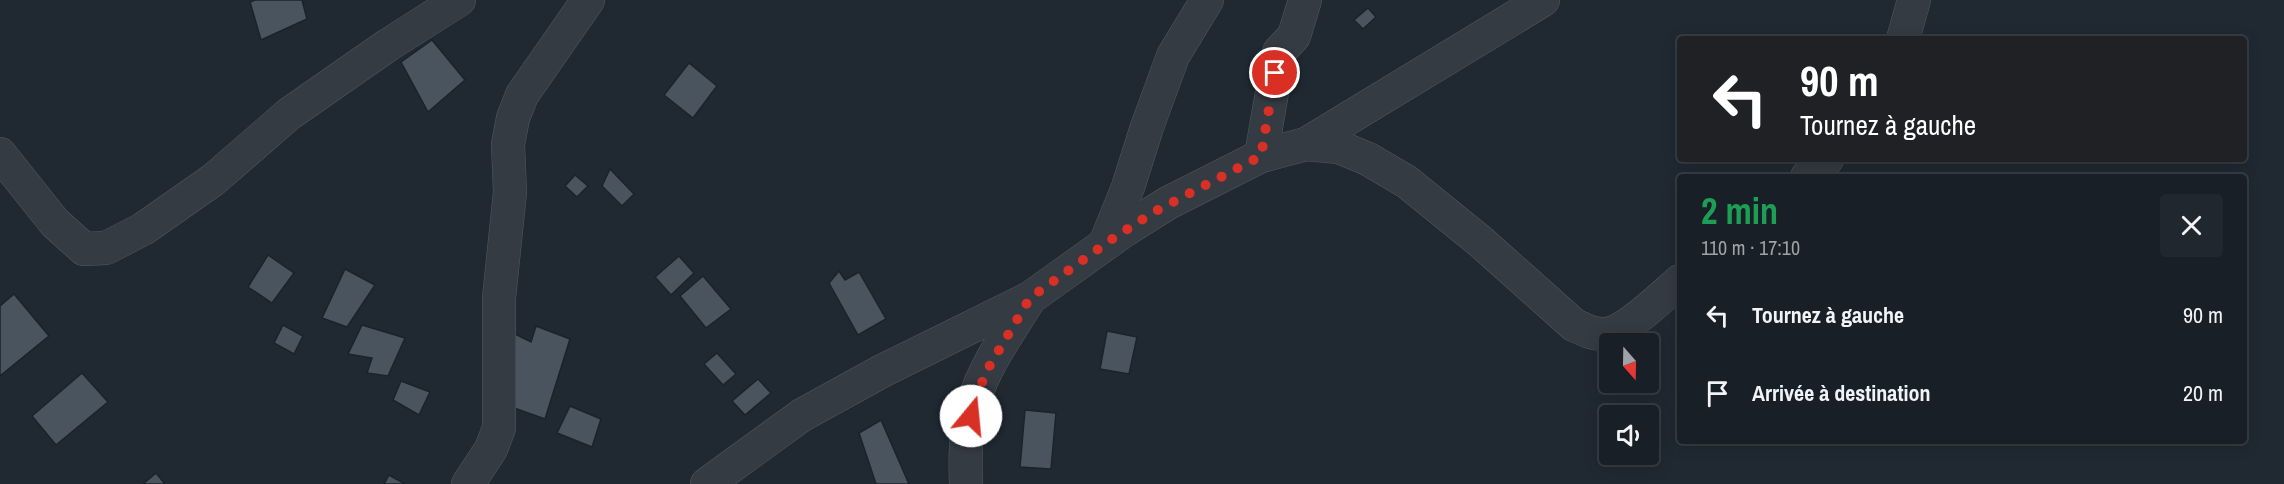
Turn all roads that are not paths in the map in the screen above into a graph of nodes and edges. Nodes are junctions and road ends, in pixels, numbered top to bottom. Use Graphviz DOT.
graph roads {
  1 [pos="459,0"];
  2 [pos="588,0"];
  3 [pos="1207,0"];
  4 [pos="1305,0"];
  5 [pos="1543,0"];
  6 [pos="1914,0"];
  7 [pos="1904,36"];
  8 [pos="1306,144"];
  9 [pos="0,154"];
  10 [pos="1261,156"];
  11 [pos="1824,162"];
  12 [pos="1810,174"];
  13 [pos="1105,244"];
  14 [pos="1677,284"];
  15 [pos="1030,298"];
  16 [pos="468,484"];
  17 [pos="707,484"];
  18 [pos="966,484"];
  1 -- 9 [label="street"];
  2 -- 16 [label="street"];
  3 -- 13 [label="street"];
  4 -- 10 [label="street"];
  5 -- 8 [label="street"];
  6 -- 7 [label="street"];
  8 -- 10 [label="street"];
  8 -- 14 [label="street"];
  10 -- 13 [label="street"];
  11 -- 12 [label="street"];
  13 -- 15 [label="street"];
  15 -- 17 [label="street"];
  15 -- 18 [label="street"];
}
